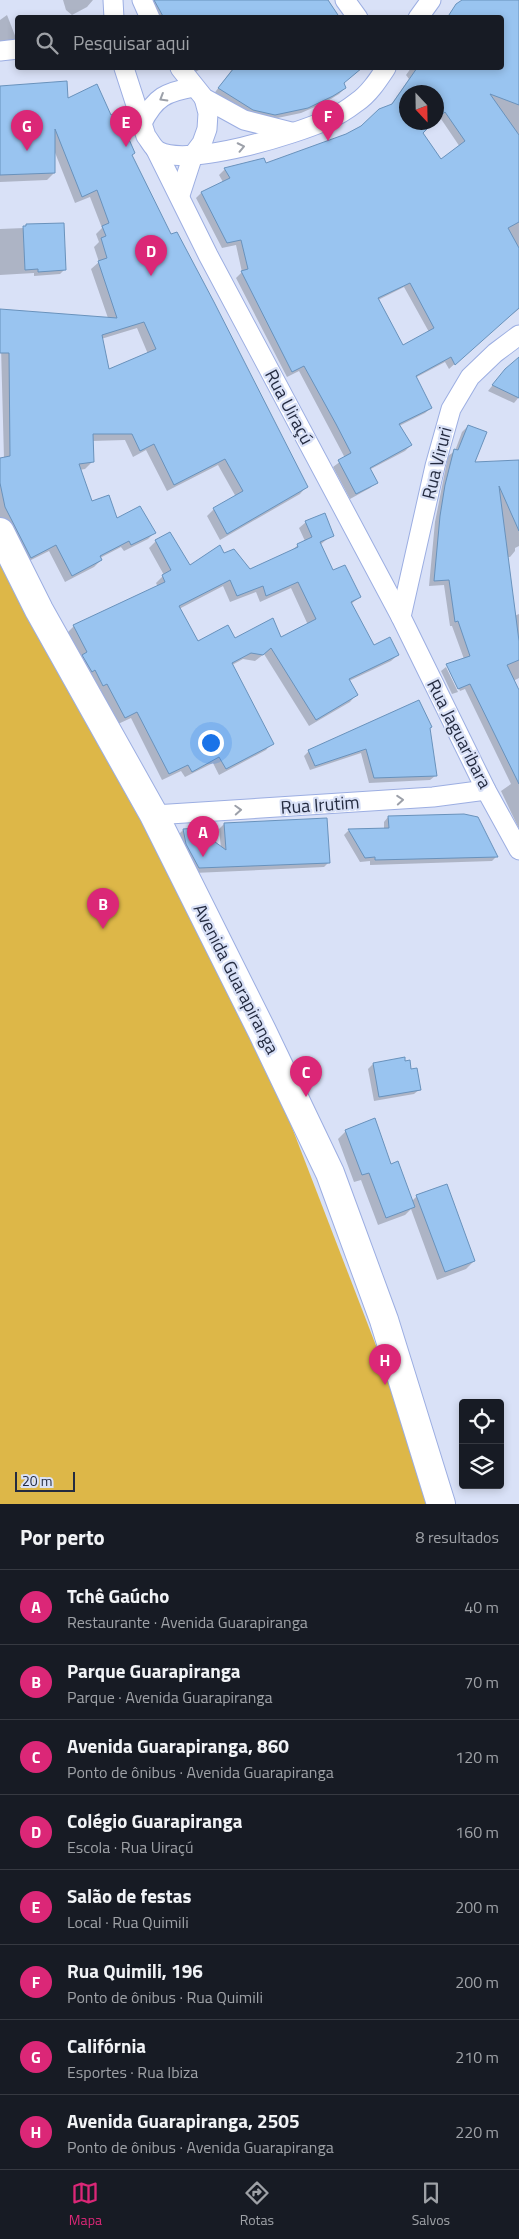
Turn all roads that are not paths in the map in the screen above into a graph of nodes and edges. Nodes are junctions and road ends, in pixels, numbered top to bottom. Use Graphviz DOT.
graph roads {
  1 [pos="113,0"];
  2 [pos="142,0"];
  3 [pos="345,0"];
  4 [pos="431,0"];
  5 [pos="114,15"];
  6 [pos="149,15"];
  7 [pos="356,15"];
  8 [pos="420,15"];
  9 [pos="15,49"];
  10 [pos="0,50"];
  11 [pos="125,70"];
  12 [pos="182,70"];
  13 [pos="385,70"];
  14 [pos="199,93"];
  15 [pos="142,123"];
  16 [pos="293,133"];
  17 [pos="156,150"];
  18 [pos="193,155"];
  19 [pos="180,195"];
  20 [pos="519,335"];
  21 [pos="0,532"];
  22 [pos="401,617"];
  23 [pos="486,790"];
  24 [pos="154,815"];
  25 [pos="519,850"];
  26 [pos="441,1504"];
  1 -- 5 [label="street"];
  2 -- 6 [label="street"];
  3 -- 7 [label="street"];
  4 -- 8 [label="street"];
  9 -- 10 [label="street"];
  11 -- 15 [label="street"];
  12 -- 14 [label="street"];
  13 -- 16 [label="street"];
  14 -- 15 [label="street, one-way"];
  14 -- 16 [label="street"];
  14 -- 18 [label="street"];
  15 -- 17 [label="street"];
  18 -- 16 [label="street, one-way"];
  17 -- 18 [label="street"];
  17 -- 19 [label="street, Rua Uiraçú"];
  18 -- 19 [label="street"];
  19 -- 22 [label="street, Rua Uiraçú"];
  20 -- 22 [label="street, Rua Viruri"];
  21 -- 24 [label="main road, Avenida Guarapiranga"];
  22 -- 23 [label="street, Rua Jaguaribara"];
  24 -- 23 [label="street, Rua Irutim, one-way"];
  23 -- 25 [label="street, Rua Jaguaribara"];
  24 -- 26 [label="main road, Avenida Guarapiranga"];
}
